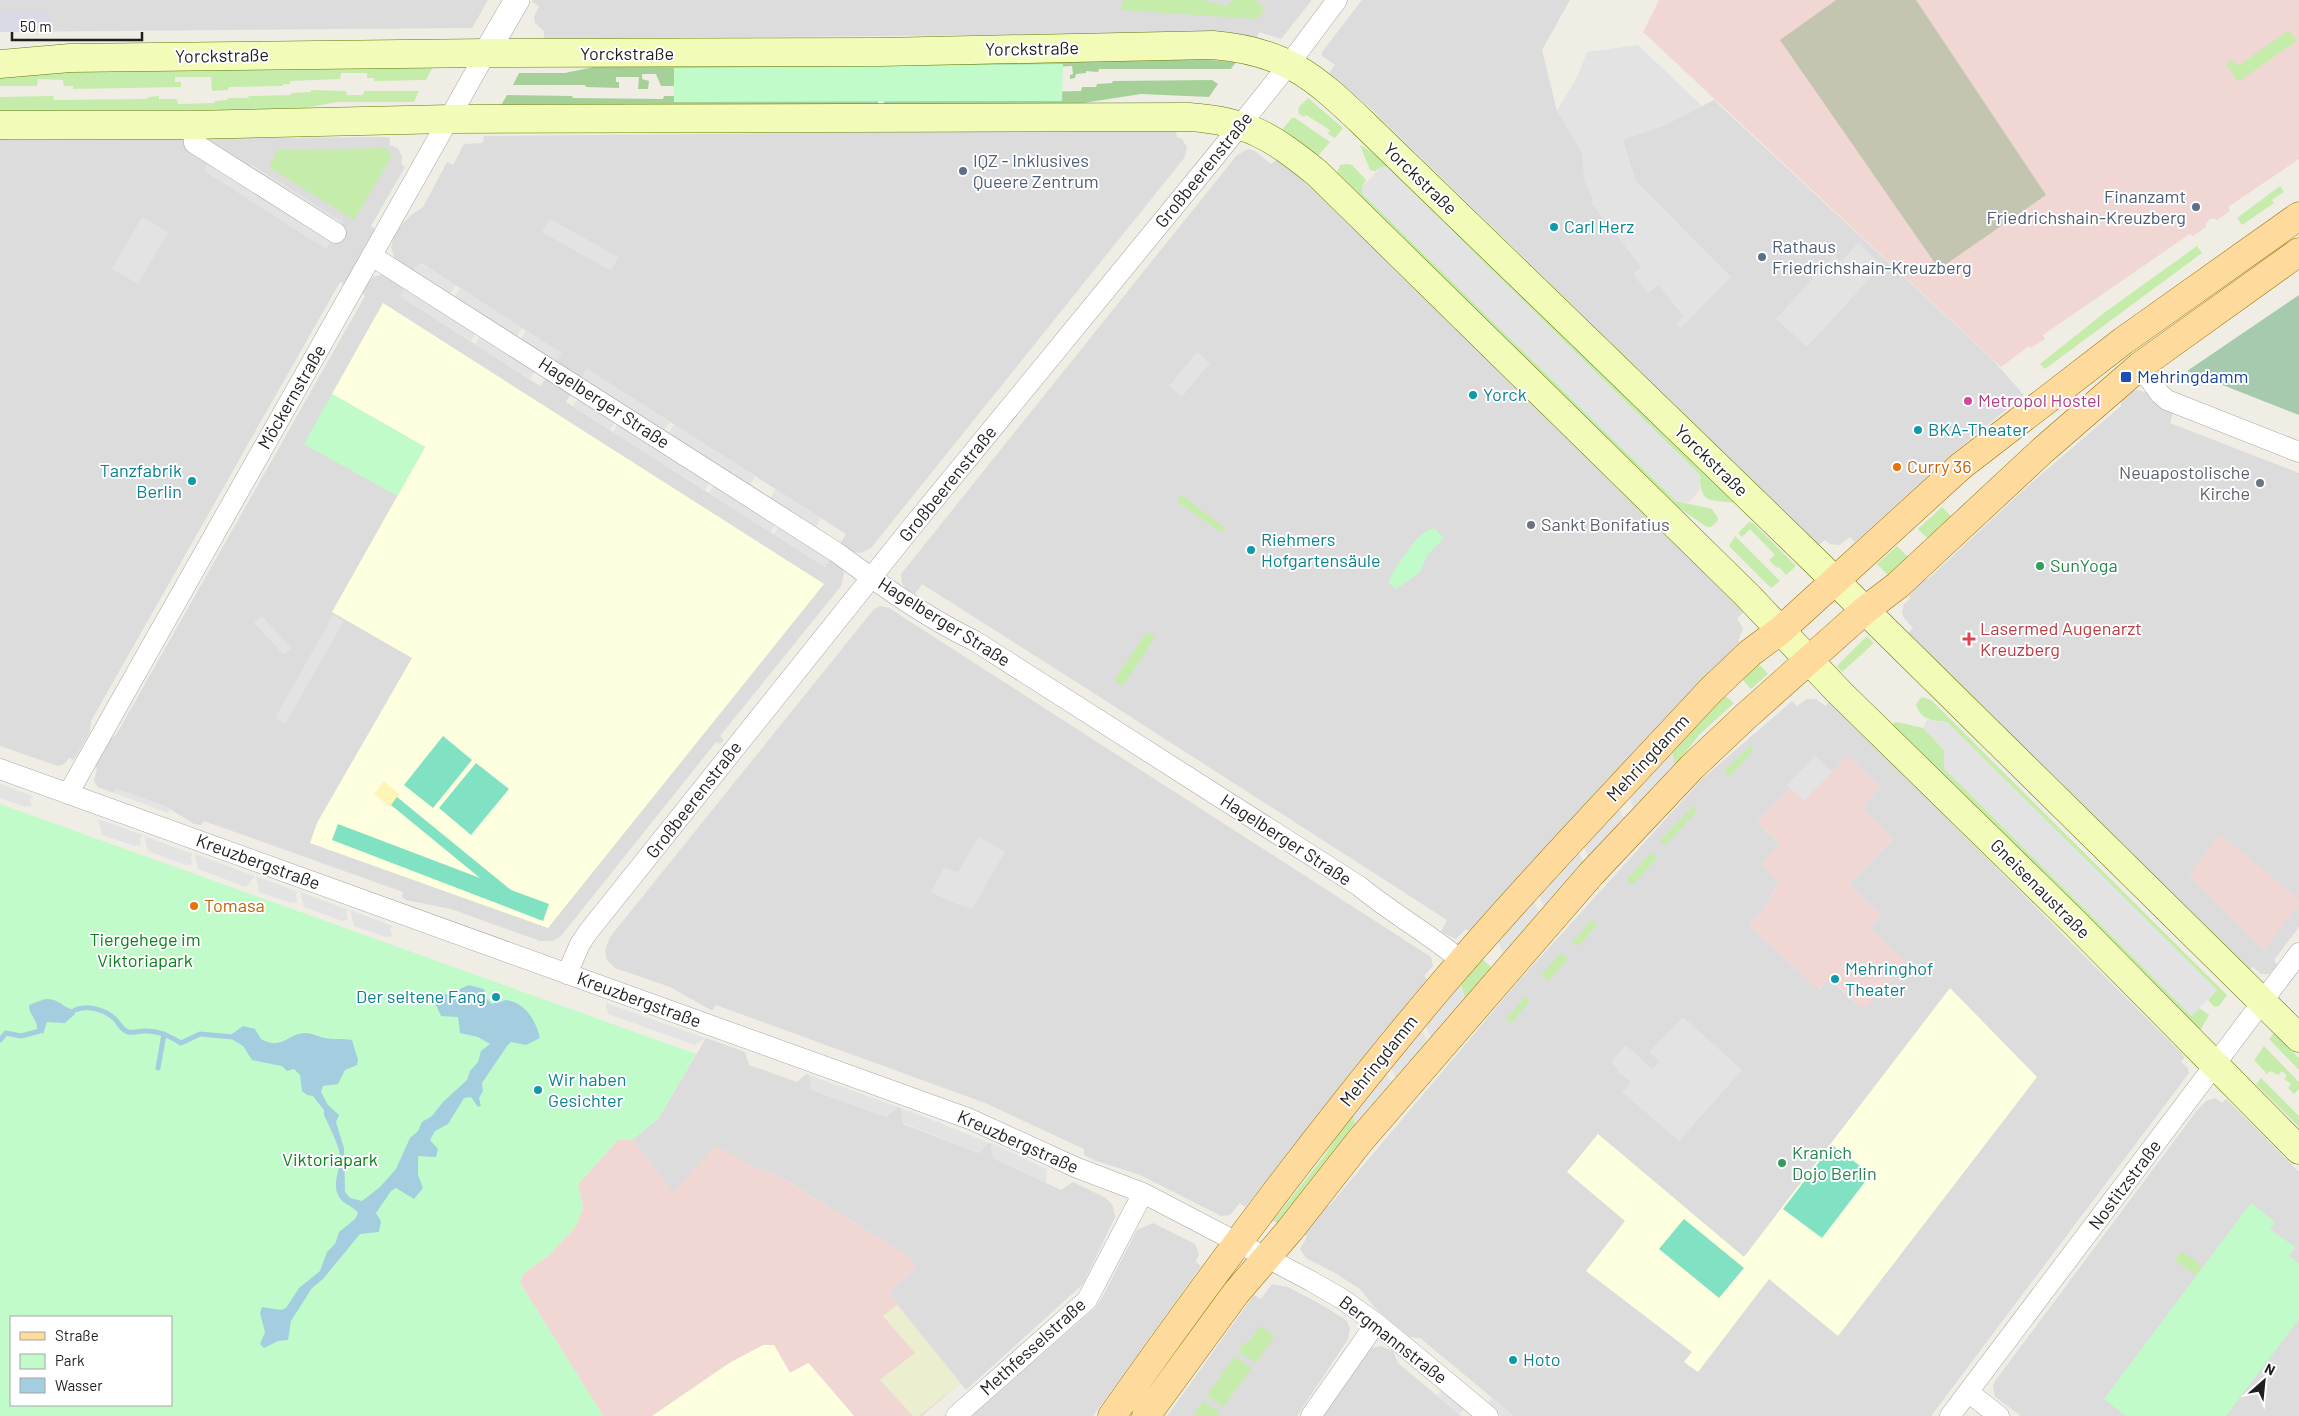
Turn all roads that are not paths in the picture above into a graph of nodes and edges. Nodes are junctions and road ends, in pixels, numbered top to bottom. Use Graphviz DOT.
graph roads {
  1 [pos="517,0"];
  2 [pos="1337,0"];
  3 [pos="486,53"];
  4 [pos="1290,63"];
  5 [pos="0,64"];
  6 [pos="450,119"];
  7 [pos="1241,124"];
  8 [pos="0,125"];
  9 [pos="192,125"];
  10 [pos="2299,216"];
  11 [pos="336,233"];
  12 [pos="2299,252"];
  13 [pos="372,256"];
  14 [pos="2140,366"];
  15 [pos="2299,452"];
  16 [pos="1896,525"];
  17 [pos="1927,557"];
  18 [pos="872,578"];
  19 [pos="1849,596"];
  20 [pos="1781,630"];
  21 [pos="1810,661"];
  22 [pos="1724,678"];
  23 [pos="1754,710"];
  24 [pos="0,769"];
  25 [pos="68,794"];
  26 [pos="2299,953"];
  27 [pos="1462,961"];
  28 [pos="567,974"];
  29 [pos="2262,1002"];
  30 [pos="2299,1038"];
  31 [pos="2215,1065"];
  32 [pos="2299,1150"];
  33 [pos="1143,1193"];
  34 [pos="1238,1242"];
  35 [pos="1266,1256"];
  36 [pos="1376,1323"];
  37 [pos="1968,1392"];
  38 [pos="956,1416"];
  39 [pos="1112,1416"];
  40 [pos="1146,1416"];
  41 [pos="1311,1416"];
  42 [pos="1488,1416"];
  43 [pos="1950,1416"];
  44 [pos="1999,1416"];
  1 -- 3 [label="street, Möckernstraße"];
  2 -- 4 [label="street, Großbeerenstraße"];
  3 -- 4 [label="main road, Yorckstraße"];
  3 -- 5 [label="main road, Yorckstraße"];
  3 -- 6 [label="street, Möckernstraße"];
  4 -- 7 [label="street, Großbeerenstraße"];
  4 -- 19 [label="main road, Yorckstraße"];
  6 -- 7 [label="main road"];
  6 -- 9 [label="main road"];
  6 -- 13 [label="street, Möckernstraße"];
  7 -- 18 [label="street, Großbeerenstraße"];
  7 -- 20 [label="main road"];
  8 -- 9 [label="main road"];
  9 -- 11 [label="street"];
  10 -- 16 [label="main road, Mehringdamm"];
  12 -- 14 [label="main road, Mehringdamm"];
  13 -- 18 [label="street, Hagelberger Straße"];
  13 -- 25 [label="street, Möckernstraße"];
  14 -- 15 [label="street"];
  14 -- 17 [label="main road, Mehringdamm"];
  16 -- 17 [label="main road"];
  16 -- 19 [label="main road, Mehringdamm"];
  17 -- 19 [label="main road, Mehringdamm"];
  18 -- 27 [label="street, Hagelberger Straße"];
  18 -- 28 [label="street, Großbeerenstraße"];
  19 -- 20 [label="main road, Mehringdamm"];
  19 -- 21 [label="main road, Mehringdamm"];
  19 -- 29 [label="main road"];
  20 -- 21 [label="main road, Gneisenaustraße"];
  20 -- 22 [label="main road, Mehringdamm"];
  21 -- 23 [label="main road, Mehringdamm"];
  21 -- 31 [label="main road, Gneisenaustraße"];
  22 -- 23 [label="main road"];
  22 -- 27 [label="main road, Mehringdamm"];
  23 -- 35 [label="main road, Mehringdamm"];
  24 -- 25 [label="street, Kreuzbergstraße"];
  25 -- 28 [label="street, Kreuzbergstraße"];
  26 -- 29 [label="street, Nostitzstraße"];
  27 -- 34 [label="main road, Mehringdamm"];
  28 -- 33 [label="street, Kreuzbergstraße"];
  29 -- 30 [label="main road"];
  29 -- 31 [label="street, Nostitzstraße"];
  31 -- 32 [label="main road, Gneisenaustraße"];
  31 -- 37 [label="street, Nostitzstraße"];
  33 -- 34 [label="street, Kreuzbergstraße"];
  33 -- 38 [label="street, Methfesselstraße"];
  34 -- 35 [label="street, Kreuzbergstraße"];
  34 -- 39 [label="main road, Mehringdamm"];
  35 -- 36 [label="street, Bergmannstraße"];
  35 -- 40 [label="main road, Mehringdamm"];
  36 -- 41 [label="street"];
  36 -- 42 [label="street, Bergmannstraße"];
  37 -- 43 [label="street, Nostitzstraße"];
  37 -- 44 [label="street"];
}
